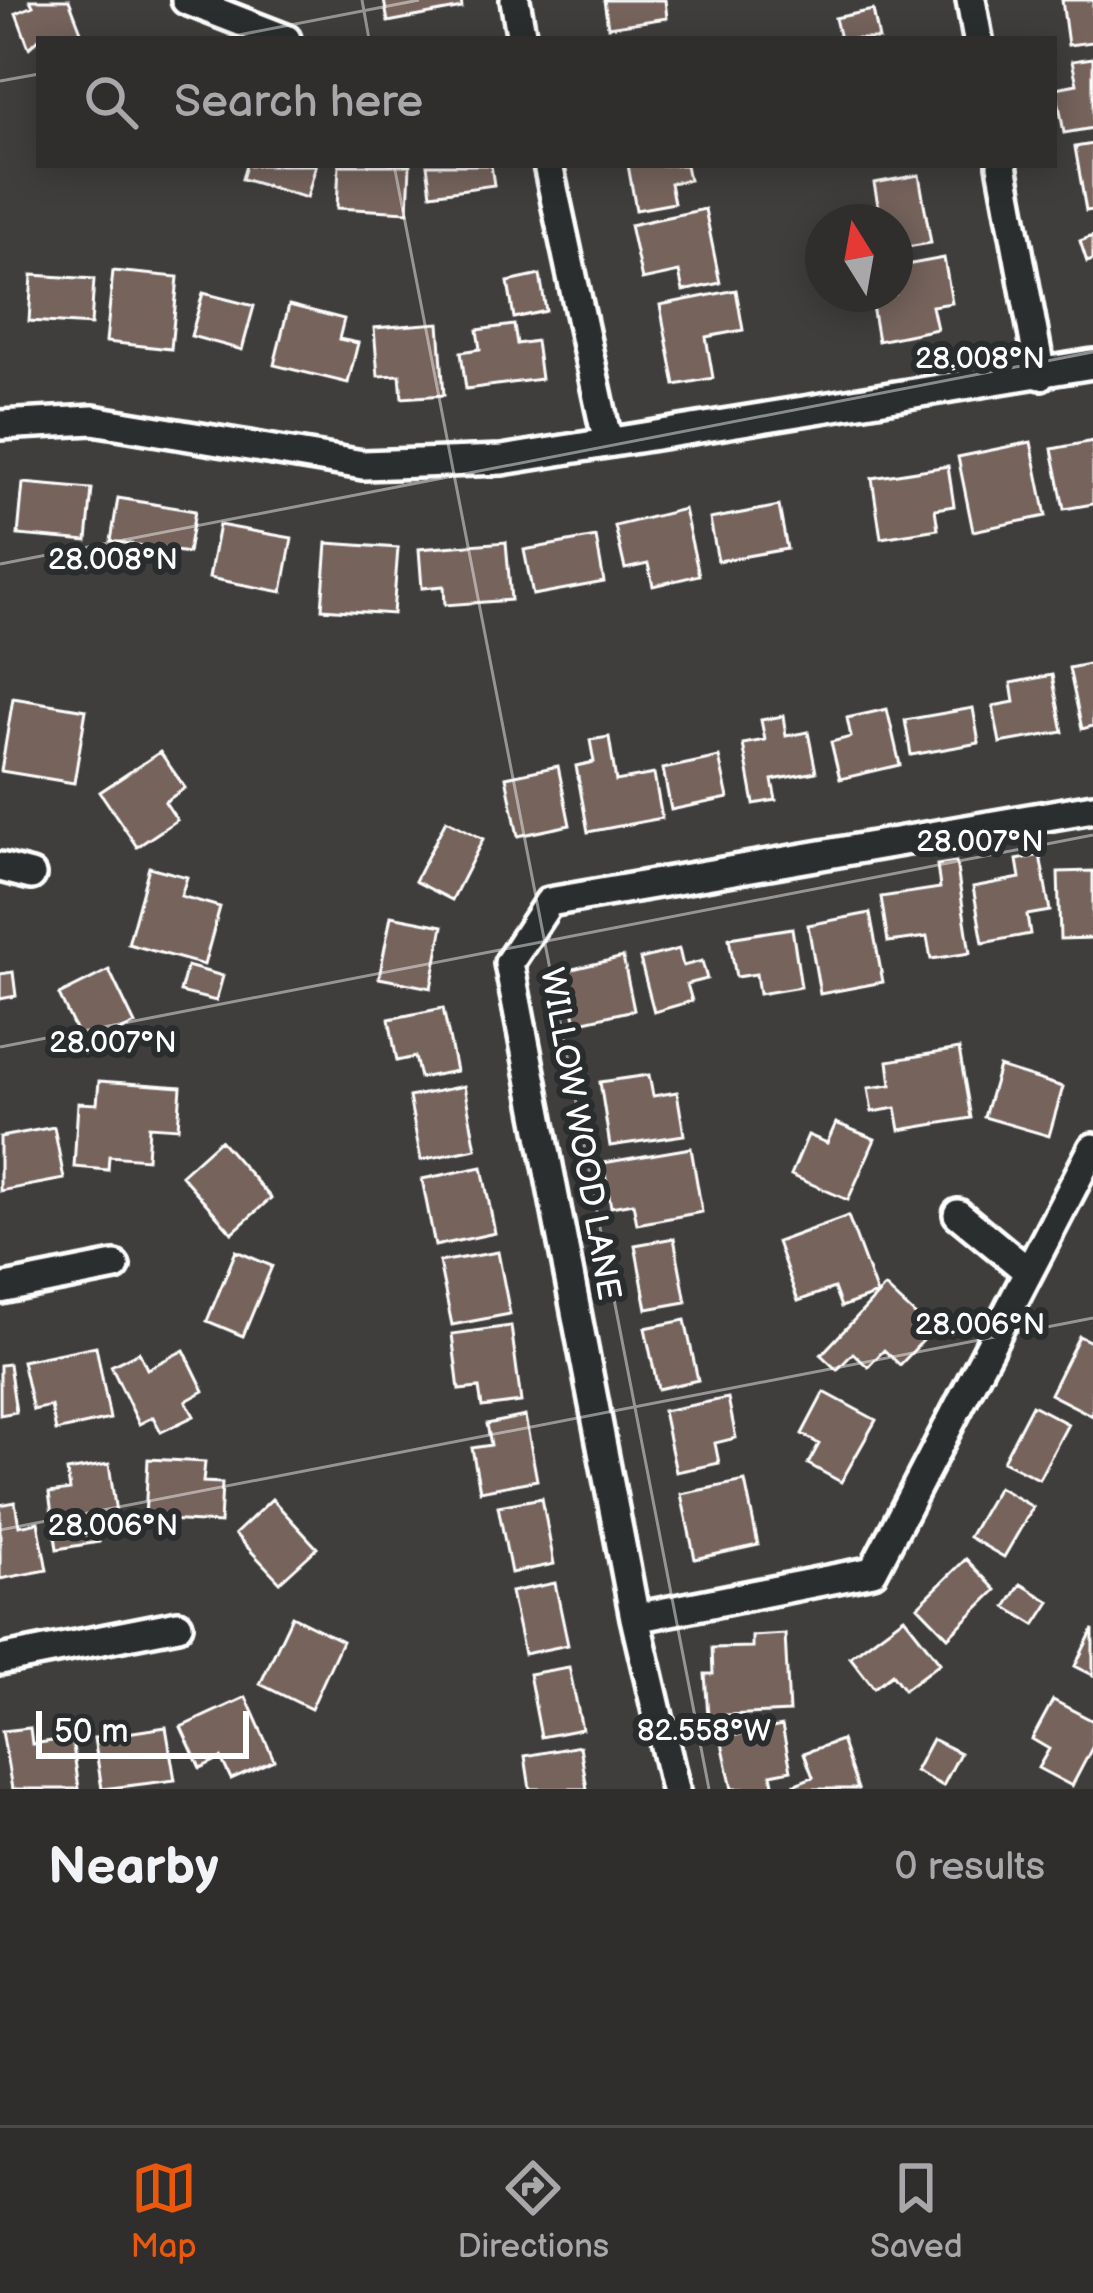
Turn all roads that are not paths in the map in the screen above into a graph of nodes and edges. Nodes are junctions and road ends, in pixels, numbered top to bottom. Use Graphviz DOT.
graph roads {
  1 [pos="186,0"];
  2 [pos="515,0"];
  3 [pos="971,0"];
  4 [pos="278,36"];
  5 [pos="521,36"];
  6 [pos="977,36"];
  7 [pos="549,168"];
  8 [pos="1003,168"];
  9 [pos="1093,364"];
  10 [pos="1041,375"];
  11 [pos="0,425"];
  12 [pos="607,439"];
  13 [pos="1093,808"];
  14 [pos="0,867"];
  15 [pos="31,875"];
  16 [pos="1093,1148"];
  17 [pos="958,1214"];
  18 [pos="115,1266"];
  19 [pos="1025,1269"];
  20 [pos="0,1289"];
  21 [pos="635,1618"];
  22 [pos="178,1625"];
  23 [pos="0,1660"];
  24 [pos="675,1789"];
  1 -- 4 [label="street"];
  2 -- 5 [label="street"];
  3 -- 6 [label="street"];
  7 -- 12 [label="street"];
  8 -- 10 [label="street"];
  9 -- 10 [label="street"];
  10 -- 12 [label="street"];
  11 -- 12 [label="street"];
  13 -- 21 [label="street, WILLOW WOOD LANE"];
  14 -- 15 [label="street"];
  16 -- 19 [label="street"];
  17 -- 19 [label="street"];
  18 -- 20 [label="street"];
  19 -- 21 [label="street"];
  21 -- 24 [label="street, WILLOW WOOD LANE"];
  22 -- 23 [label="street"];
}
